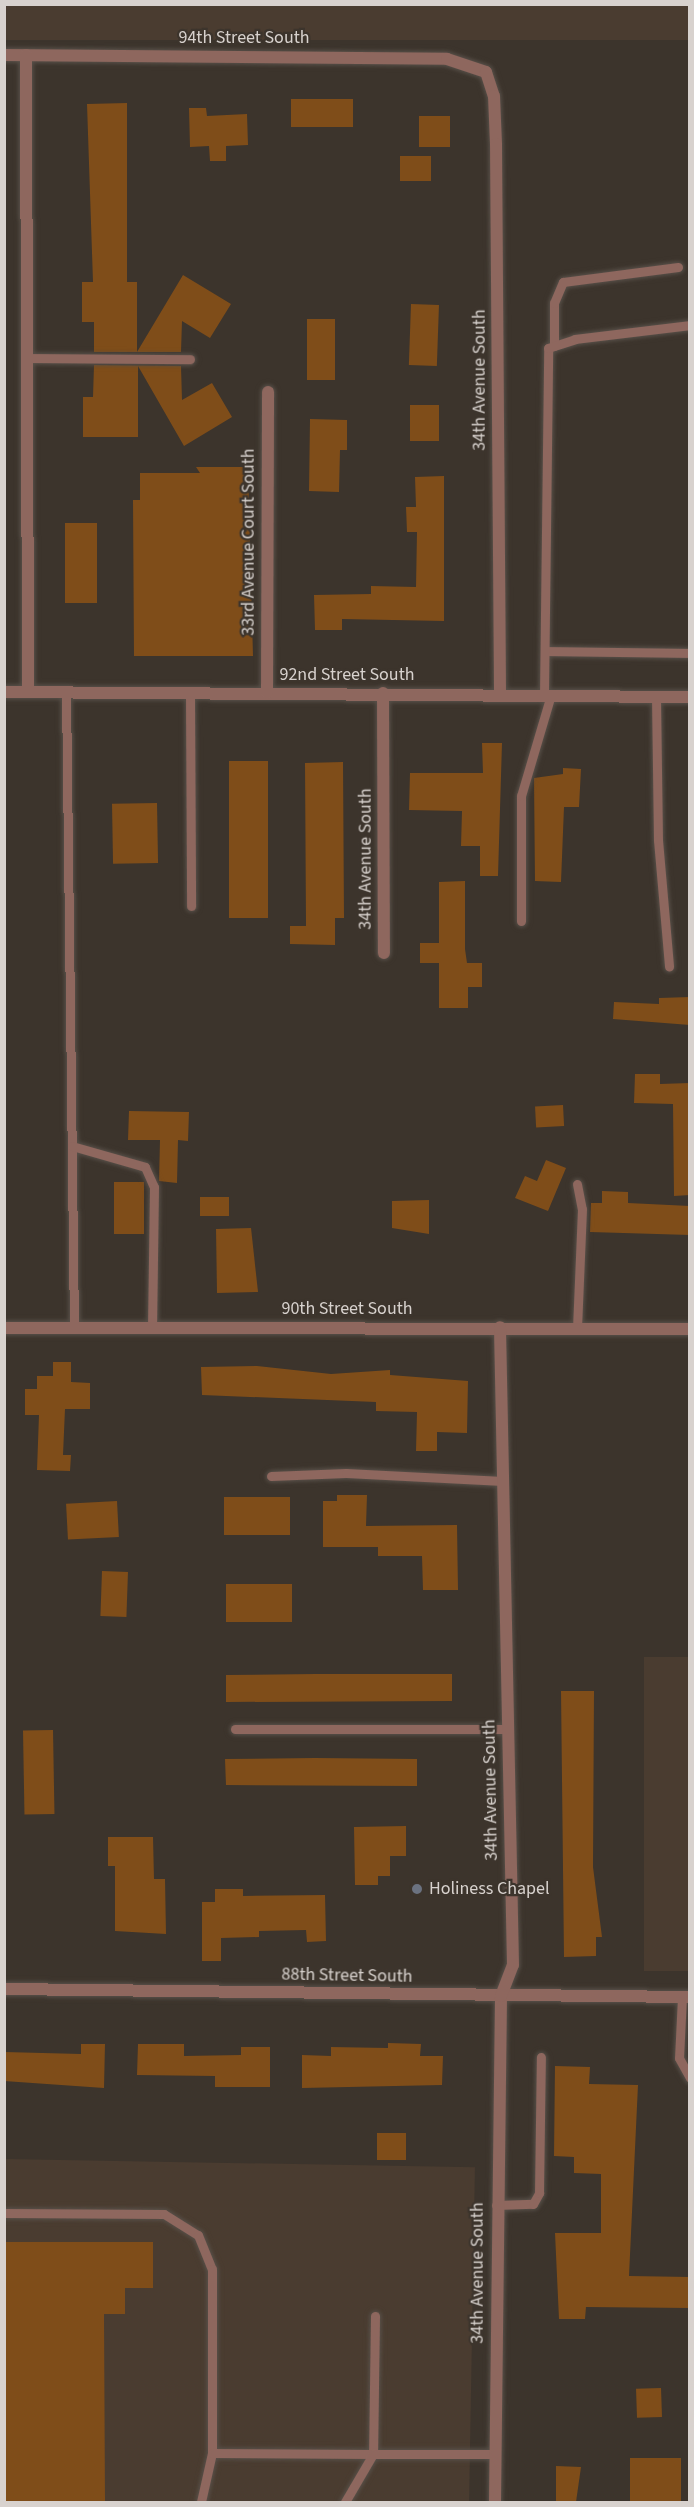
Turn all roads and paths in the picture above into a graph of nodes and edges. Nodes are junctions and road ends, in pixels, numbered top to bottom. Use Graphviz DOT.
graph roads {
  1 [pos="4,55"];
  2 [pos="26,55"];
  3 [pos="482,69"];
  4 [pos="678,267"];
  5 [pos="690,325"];
  6 [pos="554,346"];
  7 [pos="27,358"];
  8 [pos="190,359"];
  9 [pos="268,392"];
  10 [pos="546,651"];
  11 [pos="690,653"];
  12 [pos="4,692"];
  13 [pos="28,692"];
  14 [pos="66,692"];
  15 [pos="190,693"];
  16 [pos="267,693"];
  17 [pos="383,693"];
  18 [pos="500,695"];
  19 [pos="548,695"];
  20 [pos="656,696"];
  21 [pos="690,697"];
  22 [pos="191,906"];
  23 [pos="521,921"];
  24 [pos="384,953"];
  25 [pos="669,967"];
  26 [pos="72,1146"];
  27 [pos="577,1184"];
  28 [pos="152,1327"];
  29 [pos="500,1327"];
  30 [pos="4,1328"];
  31 [pos="74,1328"];
  32 [pos="577,1328"];
  33 [pos="690,1329"];
  34 [pos="271,1476"];
  35 [pos="503,1481"];
  36 [pos="235,1729"];
  37 [pos="507,1729"];
  38 [pos="4,1989"];
  39 [pos="501,1996"];
  40 [pos="686,1997"];
  41 [pos="541,2057"];
  42 [pos="690,2078"];
  43 [pos="496,2205"];
  44 [pos="4,2213"];
  45 [pos="375,2316"];
  46 [pos="212,2453"];
  47 [pos="373,2454"];
  48 [pos="495,2454"];
  49 [pos="201,2502"];
  50 [pos="345,2502"];
  51 [pos="495,2502"];
  1 -- 2 [label="street, 94th Street South"];
  2 -- 3 [label="street, 94th Street South"];
  2 -- 7 [label="street"];
  3 -- 18 [label="street, 34th Avenue South"];
  4 -- 6 [label="lane"];
  5 -- 6 [label="lane"];
  6 -- 10 [label="lane"];
  7 -- 8 [label="lane"];
  7 -- 13 [label="street"];
  9 -- 16 [label="street, 33rd Avenue Court South"];
  10 -- 11 [label="lane"];
  10 -- 19 [label="lane"];
  12 -- 13 [label="street, 92nd Street South"];
  13 -- 14 [label="street, 92nd Street South"];
  14 -- 15 [label="street, 92nd Street South"];
  14 -- 26 [label="lane"];
  15 -- 16 [label="street, 92nd Street South"];
  15 -- 22 [label="lane"];
  16 -- 17 [label="street, 92nd Street South"];
  17 -- 18 [label="street, 92nd Street South"];
  17 -- 24 [label="street, 34th Avenue South"];
  18 -- 19 [label="street, 92nd Street South"];
  19 -- 20 [label="street, 92nd Street South"];
  19 -- 23 [label="lane"];
  20 -- 21 [label="street, 92nd Street South"];
  20 -- 25 [label="lane"];
  26 -- 28 [label="lane"];
  26 -- 31 [label="lane"];
  27 -- 32 [label="lane"];
  28 -- 29 [label="street, 90th Street South"];
  28 -- 31 [label="street, 90th Street South"];
  29 -- 32 [label="street, 90th Street South"];
  29 -- 35 [label="street, 34th Avenue South"];
  30 -- 31 [label="street, 90th Street South"];
  32 -- 33 [label="street, 90th Street South"];
  34 -- 35 [label="lane"];
  35 -- 37 [label="street, 34th Avenue South"];
  36 -- 37 [label="lane"];
  37 -- 39 [label="street, 34th Avenue South"];
  38 -- 39 [label="street, 88th Street South"];
  39 -- 40 [label="street, 88th Street South"];
  39 -- 43 [label="street, 34th Avenue South"];
  40 -- 42 [label="lane"];
  41 -- 43 [label="lane"];
  43 -- 48 [label="street, 34th Avenue South"];
  44 -- 46 [label="lane"];
  45 -- 47 [label="lane"];
  46 -- 47 [label="lane"];
  46 -- 49 [label="lane"];
  47 -- 48 [label="lane"];
  47 -- 50 [label="lane"];
  48 -- 51 [label="street, 34th Avenue South"];
}
